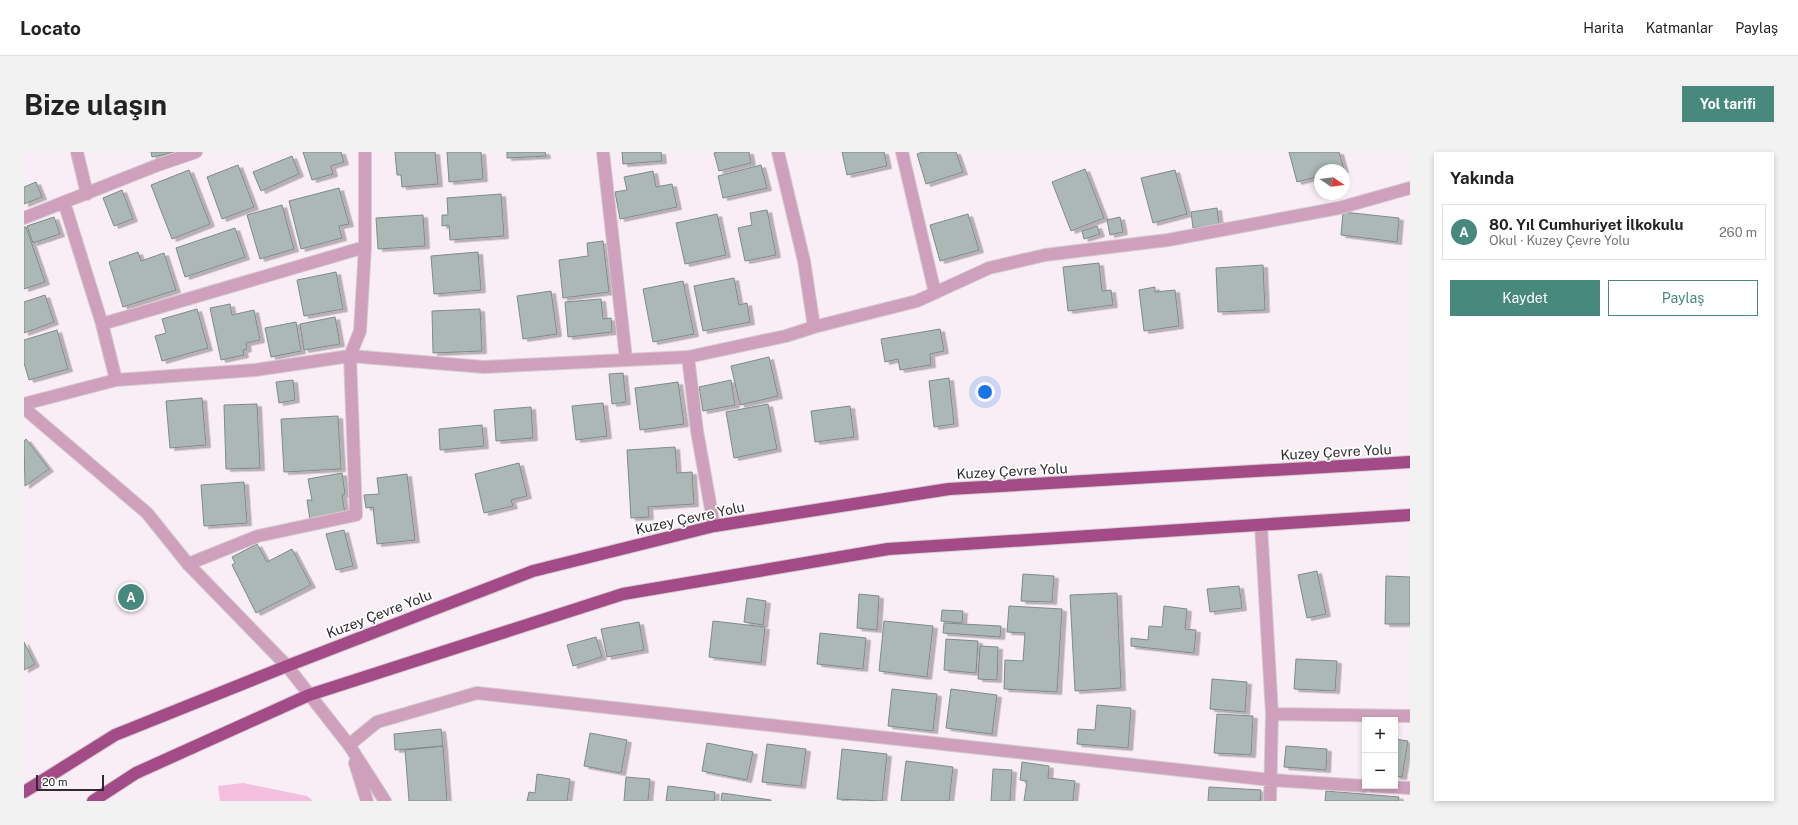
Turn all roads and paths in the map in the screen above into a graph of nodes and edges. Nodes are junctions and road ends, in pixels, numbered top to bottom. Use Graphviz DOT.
graph roads {
  1 [pos="76,152"];
  2 [pos="196,152"];
  3 [pos="365,152"];
  4 [pos="603,152"];
  5 [pos="778,152"];
  6 [pos="902,152"];
  7 [pos="1410,188"];
  8 [pos="87,194"];
  9 [pos="64,202"];
  10 [pos="24,218"];
  11 [pos="365,247"];
  12 [pos="935,293"];
  13 [pos="102,324"];
  14 [pos="814,327"];
  15 [pos="350,356"];
  16 [pos="688,357"];
  17 [pos="626,359"];
  18 [pos="116,380"];
  19 [pos="24,404"];
  20 [pos="24,408"];
  21 [pos="1410,462"];
  22 [pos="1410,515"];
  23 [pos="1261,525"];
  24 [pos="714,526"];
  25 [pos="188,564"];
  26 [pos="287,666"];
  27 [pos="309,696"];
  28 [pos="1272,714"];
  29 [pos="1410,716"];
  30 [pos="349,745"];
  31 [pos="1271,780"];
  32 [pos="1362,786"];
  33 [pos="1398,787"];
  34 [pos="1410,788"];
  35 [pos="24,792"];
  36 [pos="93,801"];
  37 [pos="367,801"];
  38 [pos="385,801"];
  39 [pos="1270,801"];
  1 -- 8 [label="street"];
  2 -- 8 [label="street"];
  3 -- 11 [label="street"];
  4 -- 17 [label="street"];
  5 -- 14 [label="street"];
  6 -- 12 [label="street"];
  7 -- 12 [label="street"];
  8 -- 9 [label="street"];
  9 -- 10 [label="street"];
  9 -- 13 [label="street"];
  11 -- 13 [label="street"];
  11 -- 15 [label="street"];
  12 -- 14 [label="street"];
  13 -- 18 [label="street"];
  14 -- 16 [label="street"];
  15 -- 17 [label="street"];
  15 -- 18 [label="street"];
  15 -- 25 [label="street"];
  16 -- 17 [label="street"];
  16 -- 24 [label="street"];
  18 -- 19 [label="street"];
  20 -- 25 [label="street"];
  21 -- 24 [label="highway, Kuzey Çevre Yolu"];
  22 -- 23 [label="highway"];
  23 -- 27 [label="highway"];
  23 -- 28 [label="street"];
  24 -- 26 [label="highway, Kuzey Çevre Yolu"];
  25 -- 26 [label="street"];
  26 -- 27 [label="street"];
  26 -- 35 [label="highway, Kuzey Çevre Yolu"];
  27 -- 30 [label="street"];
  27 -- 36 [label="highway"];
  28 -- 29 [label="street"];
  28 -- 31 [label="street"];
  30 -- 31 [label="street"];
  30 -- 37 [label="street"];
  30 -- 38 [label="street"];
  31 -- 32 [label="street"];
  31 -- 39 [label="street"];
  33 -- 34 [label="street"];
}
